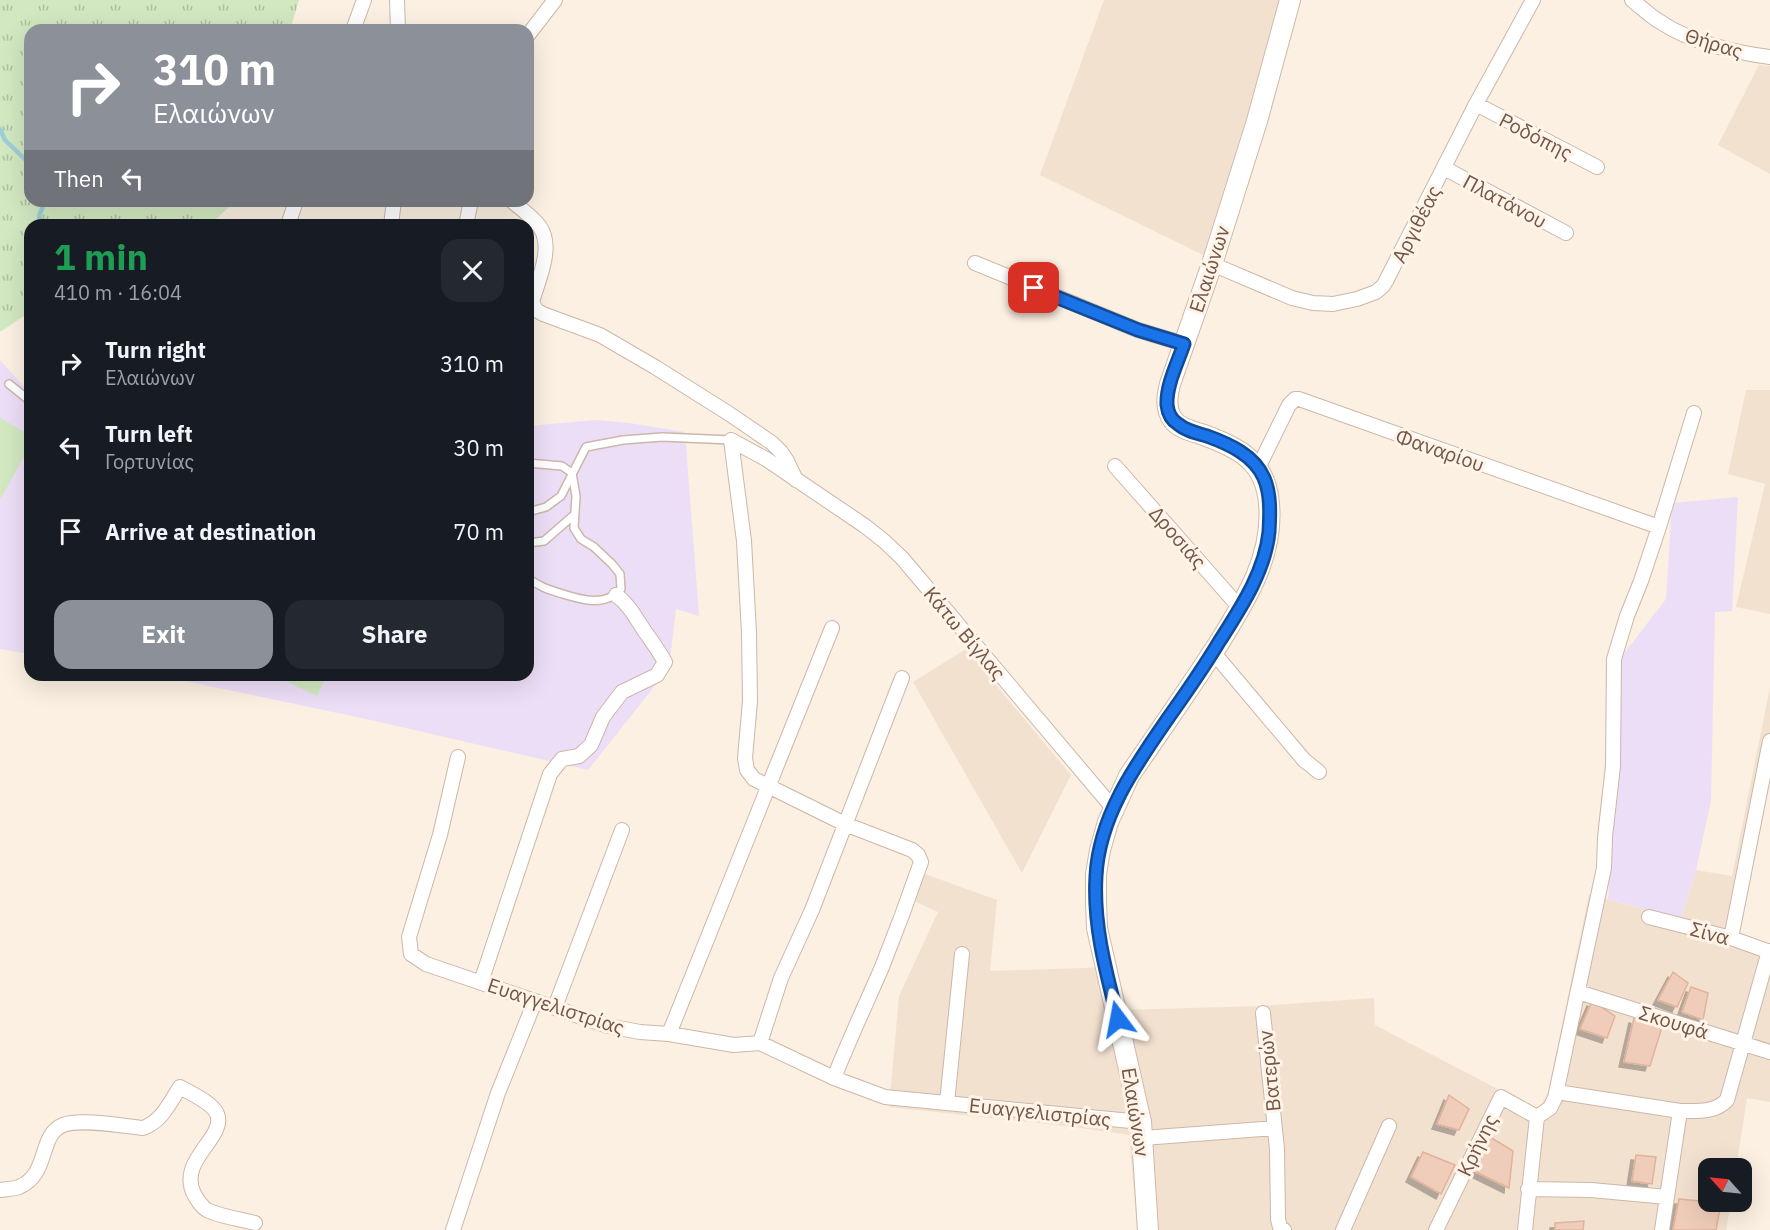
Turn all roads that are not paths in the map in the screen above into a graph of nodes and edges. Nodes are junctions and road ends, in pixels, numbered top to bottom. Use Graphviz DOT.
graph roads {
  1 [pos="363,0"];
  2 [pos="397,0"];
  3 [pos="555,0"];
  4 [pos="1290,0"];
  5 [pos="1533,0"];
  6 [pos="1632,0"];
  7 [pos="355,24"];
  8 [pos="398,24"];
  9 [pos="534,27"];
  10 [pos="1770,57"];
  11 [pos="1476,104"];
  12 [pos="1597,167"];
  13 [pos="1444,168"];
  14 [pos="520,207"];
  15 [pos="533,219"];
  16 [pos="534,220"];
  17 [pos="1566,233"];
  18 [pos="975,263"];
  19 [pos="1212,264"];
  20 [pos="534,294"];
  21 [pos="534,306"];
  22 [pos="1184,344"];
  23 [pos="9,384"];
  24 [pos="24,396"];
  25 [pos="1694,413"];
  26 [pos="731,440"];
  27 [pos="534,464"];
  28 [pos="1115,466"];
  29 [pos="1258,468"];
  30 [pos="572,473"];
  31 [pos="796,480"];
  32 [pos="534,510"];
  33 [pos="574,516"];
  34 [pos="1659,527"];
  35 [pos="534,542"];
  36 [pos="534,583"];
  37 [pos="616,595"];
  38 [pos="1240,609"];
  39 [pos="832,628"];
  40 [pos="1213,652"];
  41 [pos="902,678"];
  42 [pos="1770,741"];
  43 [pos="458,757"];
  44 [pos="1319,772"];
  45 [pos="770,787"];
  46 [pos="1113,808"];
  47 [pos="845,824"];
  48 [pos="622,830"];
  49 [pos="1649,917"];
  50 [pos="1731,939"];
  51 [pos="1769,951"];
  52 [pos="962,954"];
  53 [pos="481,982"];
  54 [pos="1578,992"];
  55 [pos="535,1001"];
  56 [pos="555,1007"];
  57 [pos="1263,1013"];
  58 [pos="669,1034"];
  59 [pos="1742,1042"];
  60 [pos="760,1043"];
  61 [pos="1770,1052"];
  62 [pos="834,1078"];
  63 [pos="1557,1092"];
  64 [pos="947,1103"];
  65 [pos="1680,1111"];
  66 [pos="1537,1117"];
  67 [pos="1389,1126"];
  68 [pos="1275,1128"];
  69 [pos="1142,1130"];
  70 [pos="1528,1189"];
  71 [pos="0,1190"];
  72 [pos="1667,1197"];
  73 [pos="255,1223"];
  74 [pos="453,1230"];
  75 [pos="1148,1230"];
  76 [pos="1284,1230"];
  77 [pos="1343,1230"];
  78 [pos="1436,1230"];
  79 [pos="1525,1230"];
  80 [pos="1662,1230"];
  1 -- 7 [label="street"];
  2 -- 8 [label="street"];
  3 -- 9 [label="street"];
  4 -- 19 [label="main road, Ελαιώνων"];
  5 -- 11 [label="street, Αργιθέας"];
  6 -- 10 [label="street, Θήρας"];
  11 -- 12 [label="street, Ροδόπης"];
  11 -- 13 [label="street, Αργιθέας"];
  13 -- 17 [label="street, Πλατάνου"];
  13 -- 19 [label="street, Αργιθέας"];
  14 -- 15 [label="street"];
  16 -- 20 [label="street"];
  18 -- 22 [label="street"];
  19 -- 22 [label="main road, Ελαιώνων"];
  21 -- 31 [label="street"];
  22 -- 29 [label="main road, Ελαιώνων"];
  23 -- 24 [label="lane"];
  25 -- 34 [label="street"];
  26 -- 30 [label="lane"];
  26 -- 31 [label="street, Κάτω Βίγλας"];
  26 -- 45 [label="street"];
  27 -- 30 [label="lane"];
  28 -- 38 [label="street, Δροσιάς"];
  29 -- 34 [label="street, Φαναρίου"];
  29 -- 38 [label="main road, Ελαιώνων"];
  30 -- 32 [label="lane"];
  30 -- 33 [label="lane"];
  31 -- 46 [label="street, Κάτω Βίγλας"];
  33 -- 35 [label="lane"];
  33 -- 37 [label="lane"];
  34 -- 54 [label="street"];
  36 -- 37 [label="lane"];
  37 -- 53 [label="street"];
  38 -- 40 [label="main road, Ελαιώνων"];
  39 -- 45 [label="street"];
  40 -- 44 [label="street"];
  40 -- 46 [label="main road, Ελαιώνων"];
  41 -- 47 [label="street"];
  42 -- 50 [label="street"];
  43 -- 53 [label="street, Ευαγγελιστρίας"];
  45 -- 47 [label="street"];
  45 -- 58 [label="street"];
  46 -- 69 [label="main road, Ελαιώνων"];
  47 -- 60 [label="street"];
  47 -- 62 [label="street"];
  48 -- 56 [label="street"];
  49 -- 50 [label="street, Σίνα"];
  50 -- 51 [label="street, Σίνα"];
  51 -- 59 [label="street"];
  52 -- 64 [label="street"];
  53 -- 55 [label="street, Ευαγγελιστρίας"];
  54 -- 59 [label="street, Σκουφά"];
  54 -- 63 [label="street"];
  55 -- 56 [label="street, Ευαγγελιστρίας"];
  55 -- 74 [label="street"];
  56 -- 58 [label="street, Ευαγγελιστρίας"];
  57 -- 68 [label="street, Βατερών"];
  58 -- 60 [label="street, Ευαγγελιστρίας"];
  59 -- 61 [label="street, Σκουφά"];
  59 -- 65 [label="street"];
  60 -- 62 [label="street, Ευαγγελιστρίας"];
  62 -- 64 [label="street, Ευαγγελιστρίας"];
  63 -- 65 [label="street"];
  63 -- 66 [label="street"];
  64 -- 69 [label="street, Ευαγγελιστρίας"];
  65 -- 72 [label="street"];
  66 -- 70 [label="street"];
  66 -- 78 [label="street, Κρήνης"];
  67 -- 77 [label="street"];
  68 -- 69 [label="street, Ευαγγελιστρίας"];
  68 -- 76 [label="street, Βατερών"];
  69 -- 75 [label="main road, Ελαιώνων"];
  70 -- 72 [label="street"];
  70 -- 79 [label="street"];
  71 -- 73 [label="street"];
  72 -- 80 [label="street"];
}
